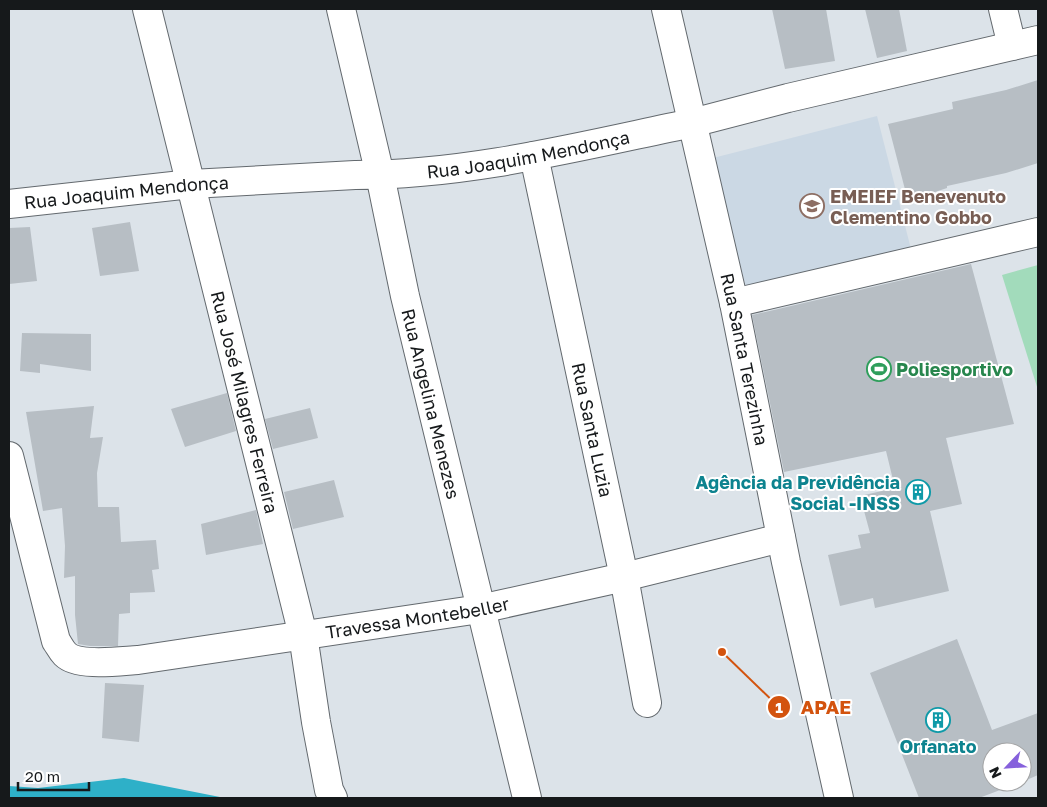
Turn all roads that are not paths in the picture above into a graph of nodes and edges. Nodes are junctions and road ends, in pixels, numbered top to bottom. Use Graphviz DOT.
graph roads {
  1 [pos="147,9"];
  2 [pos="341,9"];
  3 [pos="666,9"];
  4 [pos="1003,9"];
  5 [pos="1038,40"];
  6 [pos="1012,46"];
  7 [pos="692,123"];
  8 [pos="534,156"];
  9 [pos="380,175"];
  10 [pos="191,184"];
  11 [pos="9,204"];
  12 [pos="1038,232"];
  13 [pos="734,303"];
  14 [pos="9,456"];
  15 [pos="781,538"];
  16 [pos="624,577"];
  17 [pos="480,610"];
  18 [pos="303,635"];
  19 [pos="648,703"];
  20 [pos="333,798"];
  21 [pos="527,798"];
  22 [pos="839,798"];
  1 -- 10 [label="street, Rua José Milagres Ferreira"];
  2 -- 9 [label="street, Rua Angelina Menezes"];
  3 -- 7 [label="street, Rua Santa Terezinha"];
  4 -- 6 [label="street"];
  5 -- 6 [label="street, Rua Joaquim Mendonça"];
  6 -- 7 [label="street, Rua Joaquim Mendonça"];
  7 -- 8 [label="street, Rua Joaquim Mendonça"];
  7 -- 13 [label="street, Rua Santa Terezinha"];
  8 -- 9 [label="street, Rua Joaquim Mendonça"];
  8 -- 16 [label="street, Rua Santa Luzia"];
  9 -- 10 [label="street, Rua Joaquim Mendonça"];
  9 -- 17 [label="street, Rua Angelina Menezes"];
  10 -- 11 [label="street, Rua Joaquim Mendonça"];
  10 -- 18 [label="street, Rua José Milagres Ferreira"];
  12 -- 13 [label="street"];
  13 -- 15 [label="street, Rua Santa Terezinha"];
  14 -- 18 [label="street, Travessa Montebeller"];
  15 -- 16 [label="street, Travessa Montebeller"];
  15 -- 22 [label="street, Rua Santa Terezinha"];
  16 -- 17 [label="street, Travessa Montebeller"];
  16 -- 19 [label="street, Rua Santa Luzia"];
  17 -- 18 [label="street, Travessa Montebeller"];
  17 -- 21 [label="street, Rua Angelina Menezes"];
  18 -- 20 [label="street, Rua José Milagres Ferreira"];
}
